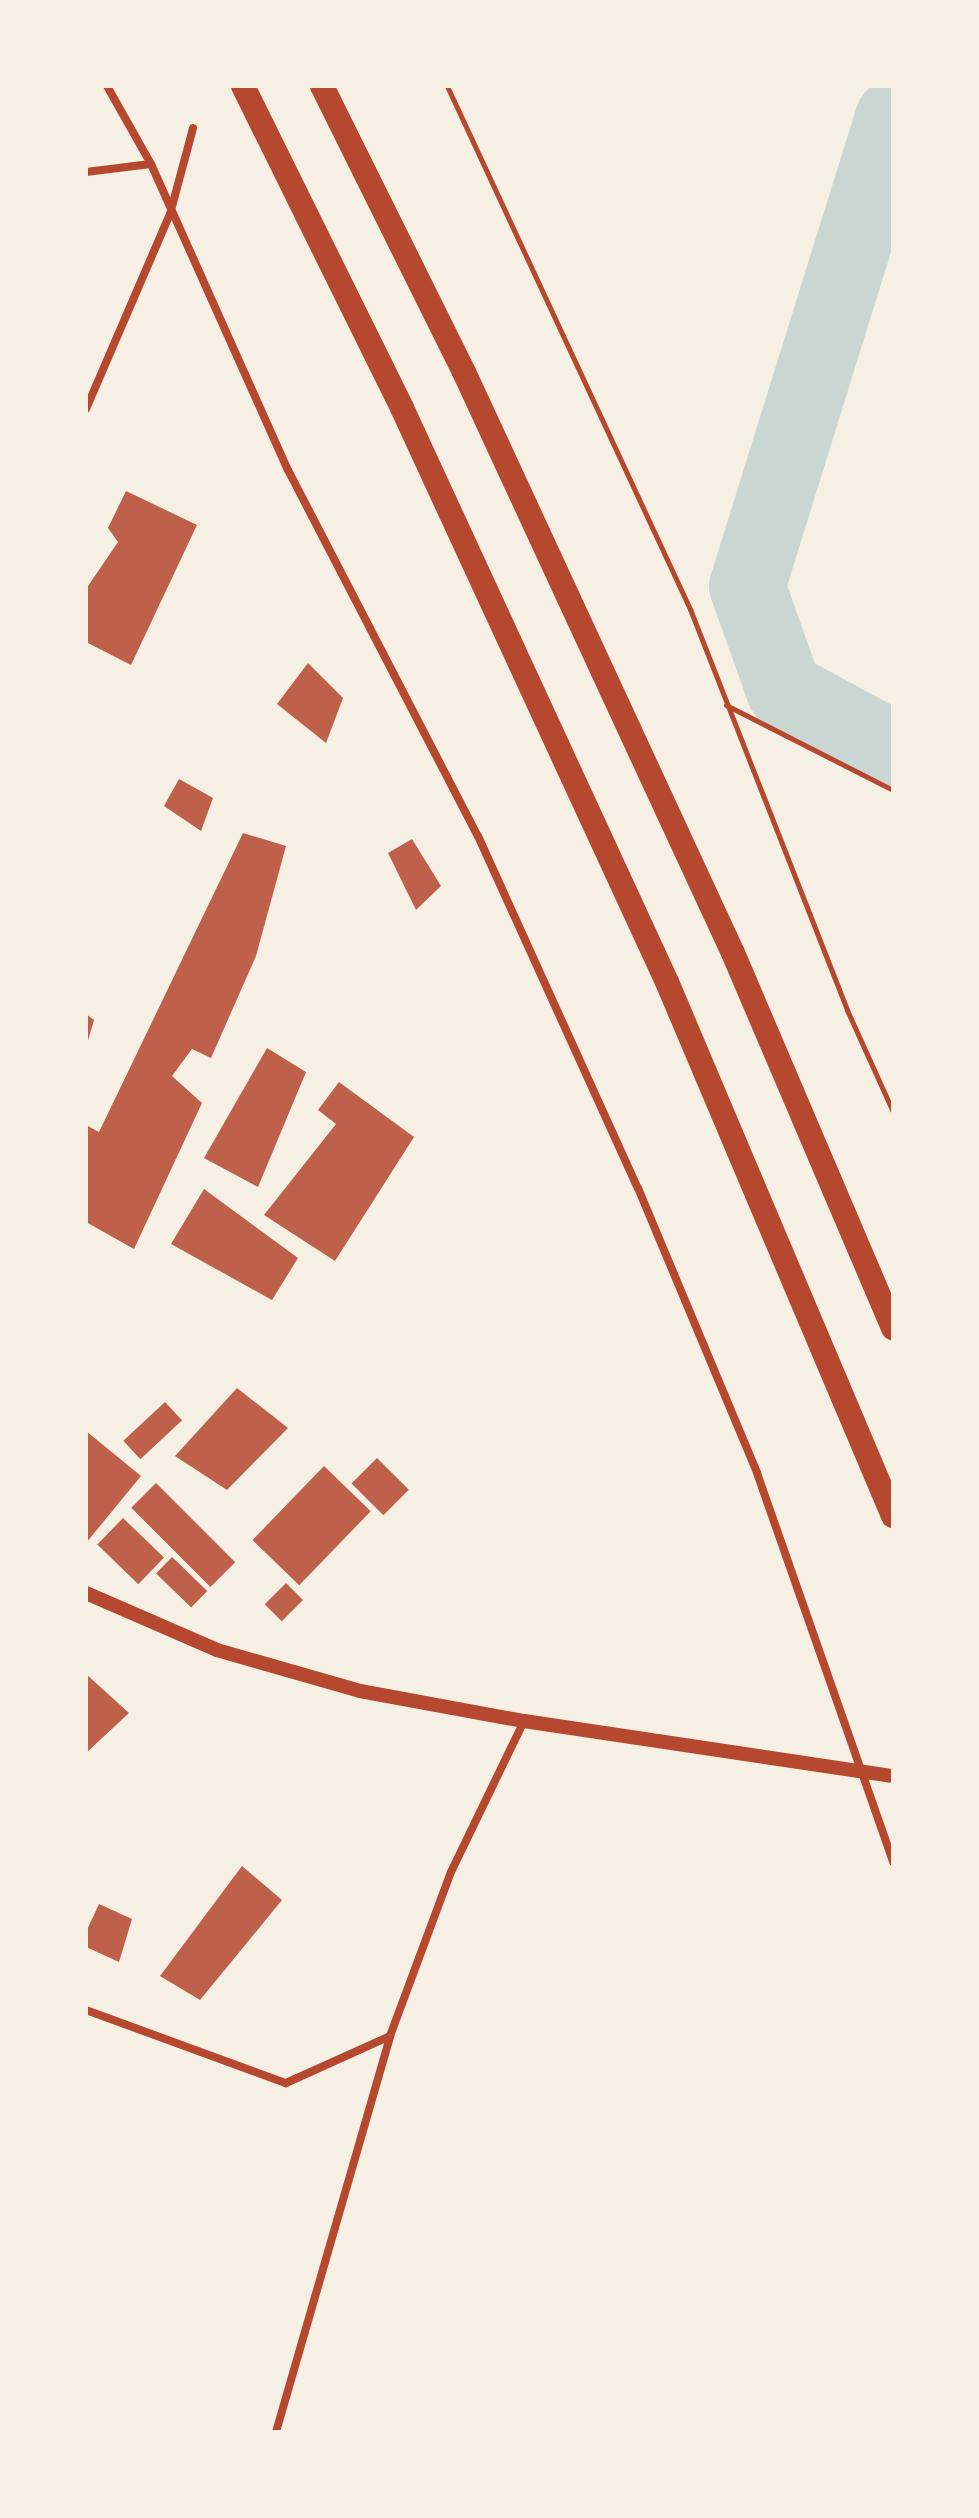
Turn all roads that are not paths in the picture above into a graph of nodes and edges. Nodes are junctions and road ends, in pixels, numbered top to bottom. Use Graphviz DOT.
graph roads {
  1 [pos="107,86"];
  2 [pos="243,86"];
  3 [pos="322,86"];
  4 [pos="193,128"];
  5 [pos="151,164"];
  6 [pos="86,172"];
  7 [pos="170,214"];
  8 [pos="86,409"];
  9 [pos="893,1328"];
  10 [pos="893,1516"];
  11 [pos="86,1593"];
  12 [pos="524,1721"];
  13 [pos="857,1771"];
  14 [pos="893,1776"];
  15 [pos="893,1862"];
  16 [pos="86,2010"];
  17 [pos="390,2036"];
  18 [pos="276,2432"];
  1 -- 5 [label="street"];
  2 -- 10 [label="highway"];
  3 -- 9 [label="highway"];
  4 -- 7 [label="street"];
  5 -- 6 [label="street"];
  5 -- 7 [label="street"];
  7 -- 8 [label="street"];
  7 -- 13 [label="street"];
  11 -- 12 [label="street"];
  12 -- 13 [label="street"];
  12 -- 17 [label="street"];
  13 -- 14 [label="street"];
  13 -- 15 [label="street"];
  16 -- 17 [label="street"];
  17 -- 18 [label="street"];
}
